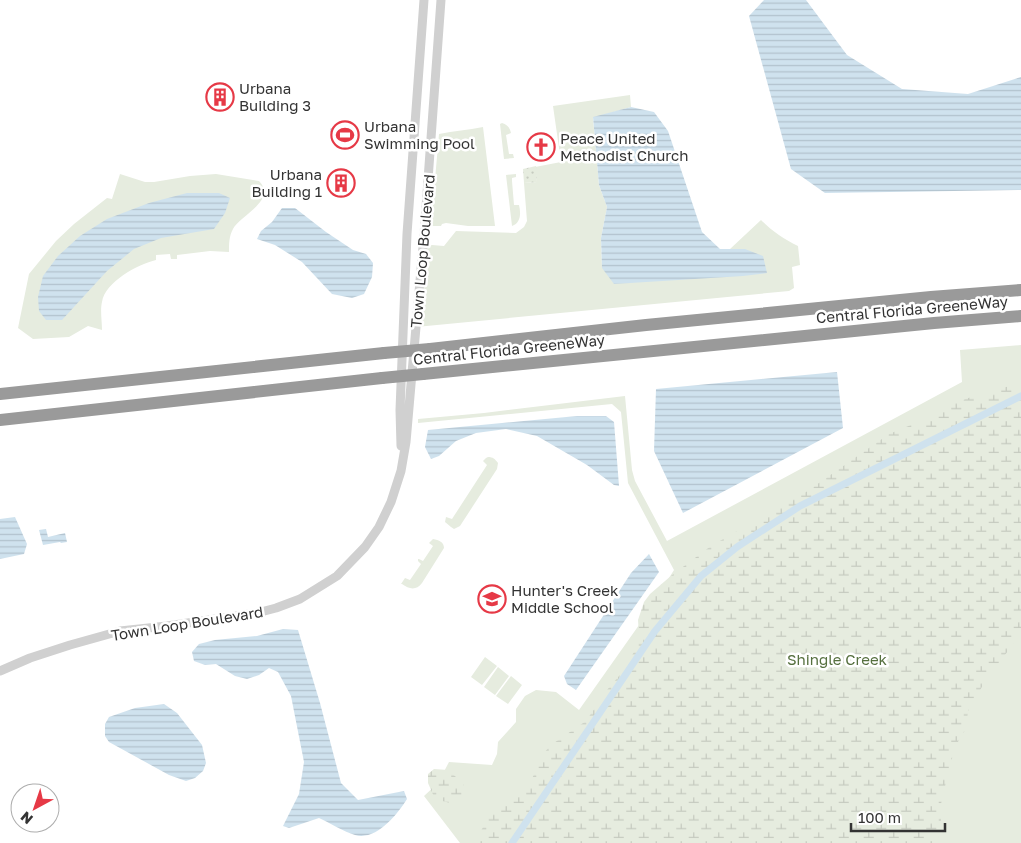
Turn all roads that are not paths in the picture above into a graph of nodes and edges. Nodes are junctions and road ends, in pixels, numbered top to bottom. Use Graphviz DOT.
graph roads {
  1 [pos="424,0"];
  2 [pos="441,0"];
  3 [pos="1021,290"];
  4 [pos="1021,316"];
  5 [pos="107,383"];
  6 [pos="0,386"];
  7 [pos="0,394"];
  8 [pos="110,409"];
  9 [pos="0,420"];
  10 [pos="0,425"];
  11 [pos="401,471"];
  12 [pos="0,671"];
  1 -- 11 [label="street, Town Loop Boulevard"];
  2 -- 11 [label="street, Town Loop Boulevard"];
  3 -- 5 [label="highway, Central Florida GreeneWay, bridge"];
  4 -- 8 [label="highway, Central Florida GreeneWay, bridge"];
  5 -- 6 [label="highway"];
  5 -- 7 [label="highway, Central Florida GreeneWay"];
  8 -- 9 [label="highway, Central Florida GreeneWay"];
  8 -- 10 [label="highway"];
  11 -- 12 [label="street, Town Loop Boulevard"];
}
